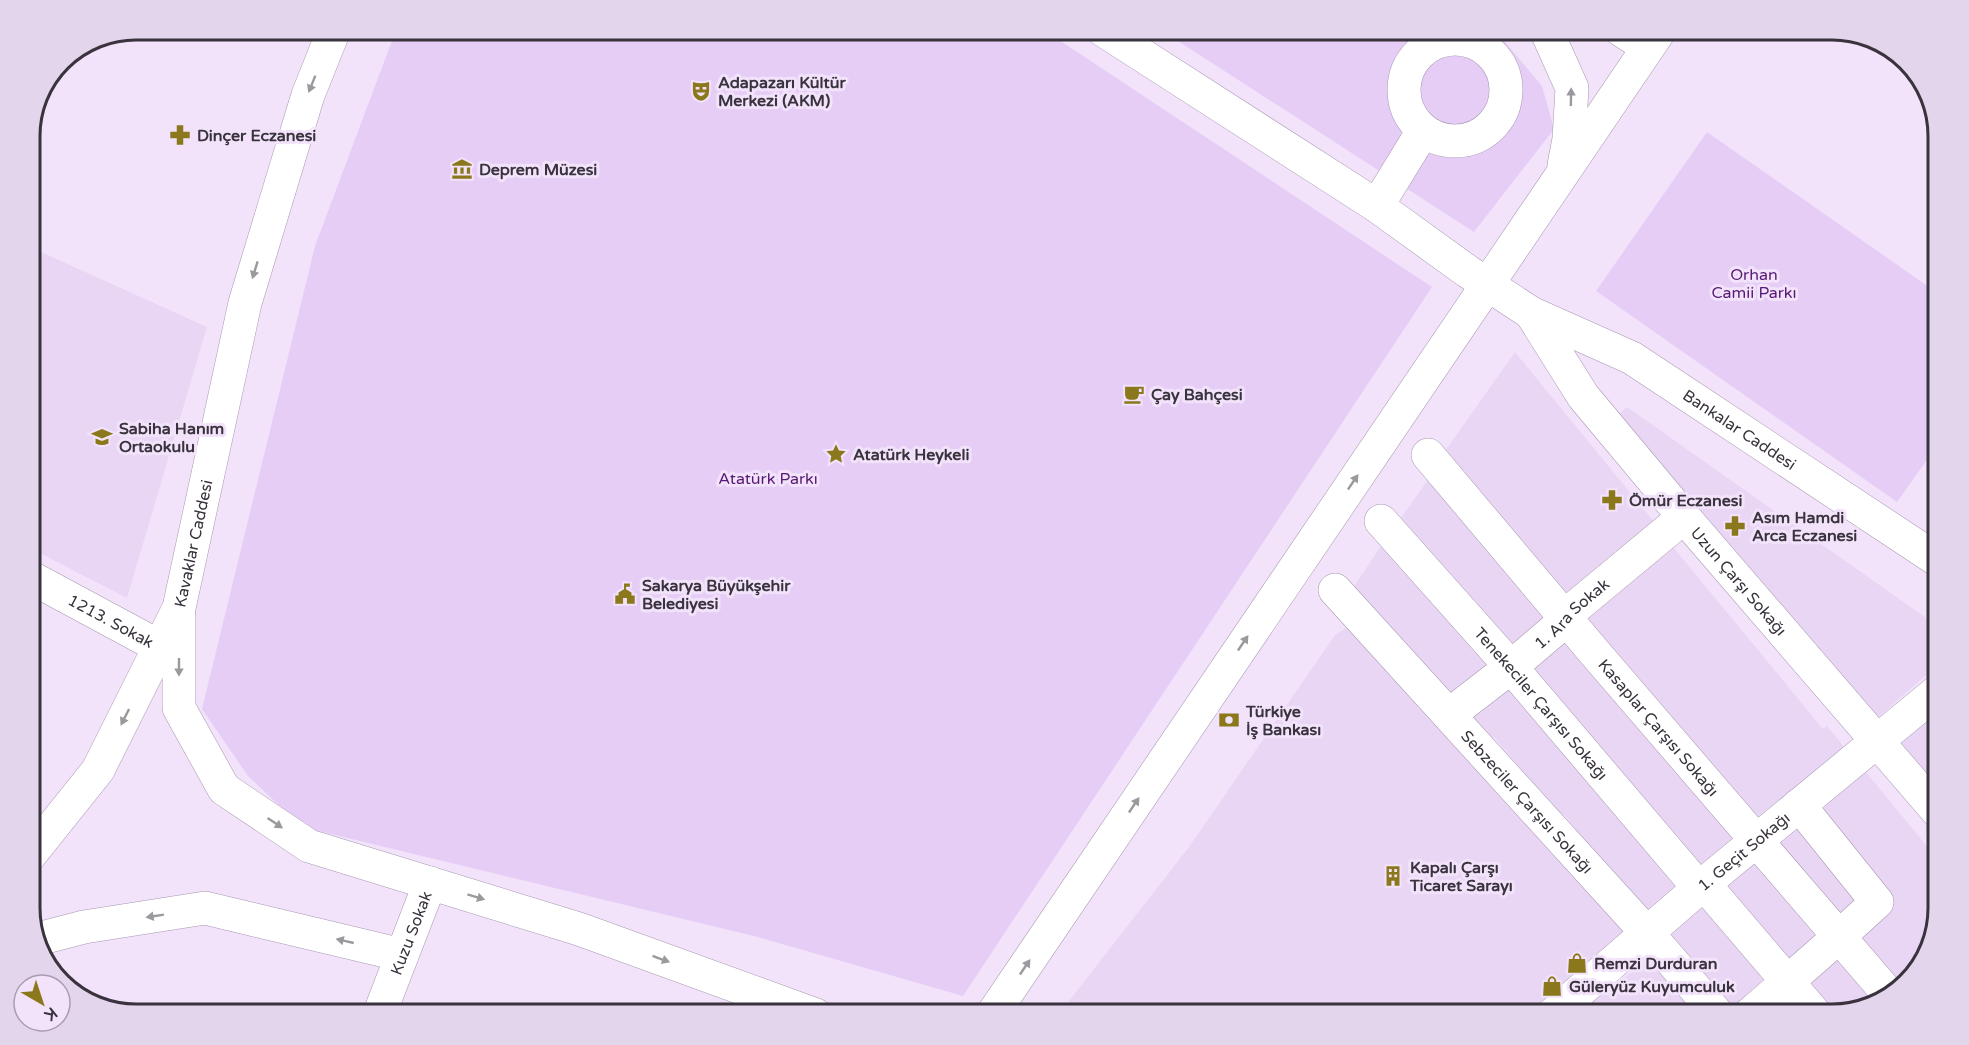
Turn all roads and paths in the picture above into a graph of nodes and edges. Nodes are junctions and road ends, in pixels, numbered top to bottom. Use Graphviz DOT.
graph roads {
  1 [pos="330,40"];
  2 [pos="1119,40"];
  3 [pos="1550,40"];
  4 [pos="1653,40"];
  5 [pos="1423,131"];
  6 [pos="1561,176"];
  7 [pos="1377,206"];
  8 [pos="1487,284"];
  9 [pos="1531,313"];
  10 [pos="1428,455"];
  11 [pos="1684,517"];
  12 [pos="1381,521"];
  13 [pos="1928,554"];
  14 [pos="41,584"];
  15 [pos="1335,590"];
  16 [pos="179,608"];
  17 [pos="1565,618"];
  18 [pos="160,647"];
  19 [pos="1511,667"];
  20 [pos="1928,702"];
  21 [pos="1458,708"];
  22 [pos="1877,741"];
  23 [pos="1928,800"];
  24 [pos="1799,805"];
  25 [pos="1757,840"];
  26 [pos="41,841"];
  27 [pos="430,883"];
  28 [pos="1702,886"];
  29 [pos="1646,933"];
  30 [pos="45,937"];
  31 [pos="1839,937"];
  32 [pos="402,955"];
  33 [pos="1788,982"];
  34 [pos="1884,989"];
  35 [pos="383,1004"];
  36 [pos="786,1004"];
  37 [pos="999,1004"];
  38 [pos="1565,1004"];
  39 [pos="1708,1004"];
  40 [pos="1762,1004"];
  41 [pos="1807,1004"];
  1 -- 16 [label="street, Kavaklar Caddesi, one-way"];
  2 -- 7 [label="street, Bankalar Caddesi"];
  6 -- 3 [label="street, one-way"];
  4 -- 6 [label="street"];
  5 -- 7 [label="street"];
  6 -- 8 [label="street"];
  7 -- 8 [label="street, Bankalar Caddesi"];
  8 -- 9 [label="street, Bankalar Caddesi"];
  37 -- 8 [label="street, one-way"];
  9 -- 11 [label="street, Uzun Çarşı Sokağı"];
  9 -- 13 [label="street, Bankalar Caddesi"];
  10 -- 17 [label="street, Kasaplar Çarşısı Sokağı"];
  11 -- 17 [label="street, 1. Ara Sokak"];
  11 -- 22 [label="street, Uzun Çarşı Sokağı"];
  12 -- 19 [label="street, Tenekeciler Çarşısı Sokağı"];
  14 -- 18 [label="street, 1213. Sokak"];
  15 -- 29 [label="street, Sebzeciler Çarşısı Sokağı"];
  16 -- 18 [label="street, Kavaklar Caddesi"];
  16 -- 27 [label="street, one-way"];
  17 -- 19 [label="street, 1. Ara Sokak"];
  17 -- 25 [label="street, Kasaplar Çarşısı Sokağı"];
  18 -- 26 [label="street, Kavaklar Caddesi, one-way"];
  19 -- 21 [label="street, 1. Ara Sokak"];
  19 -- 28 [label="street, Tenekeciler Çarşısı Sokağı"];
  20 -- 22 [label="street, 1. Geçit Sokağı"];
  22 -- 23 [label="street, Uzun Çarşı Sokağı"];
  22 -- 24 [label="street, 1. Geçit Sokağı"];
  24 -- 25 [label="street, 1. Geçit Sokağı"];
  24 -- 31 [label="street"];
  25 -- 28 [label="street, 1. Geçit Sokağı"];
  25 -- 31 [label="street, Kasaplar Çarşısı Sokağı"];
  27 -- 32 [label="street, Kuzu Sokak"];
  27 -- 36 [label="street, one-way"];
  28 -- 29 [label="street, 1. Geçit Sokağı"];
  28 -- 33 [label="street, Tenekeciler Çarşısı Sokağı"];
  29 -- 38 [label="street, 1. Geçit Sokağı"];
  29 -- 39 [label="street, Sebzeciler Çarşısı Sokağı"];
  32 -- 30 [label="street, one-way"];
  31 -- 33 [label="street"];
  31 -- 34 [label="street, Kasaplar Çarşısı Sokağı"];
  32 -- 35 [label="street, Kuzu Sokak"];
  33 -- 40 [label="street"];
  33 -- 41 [label="street, Tenekeciler Çarşısı Sokağı"];
}
